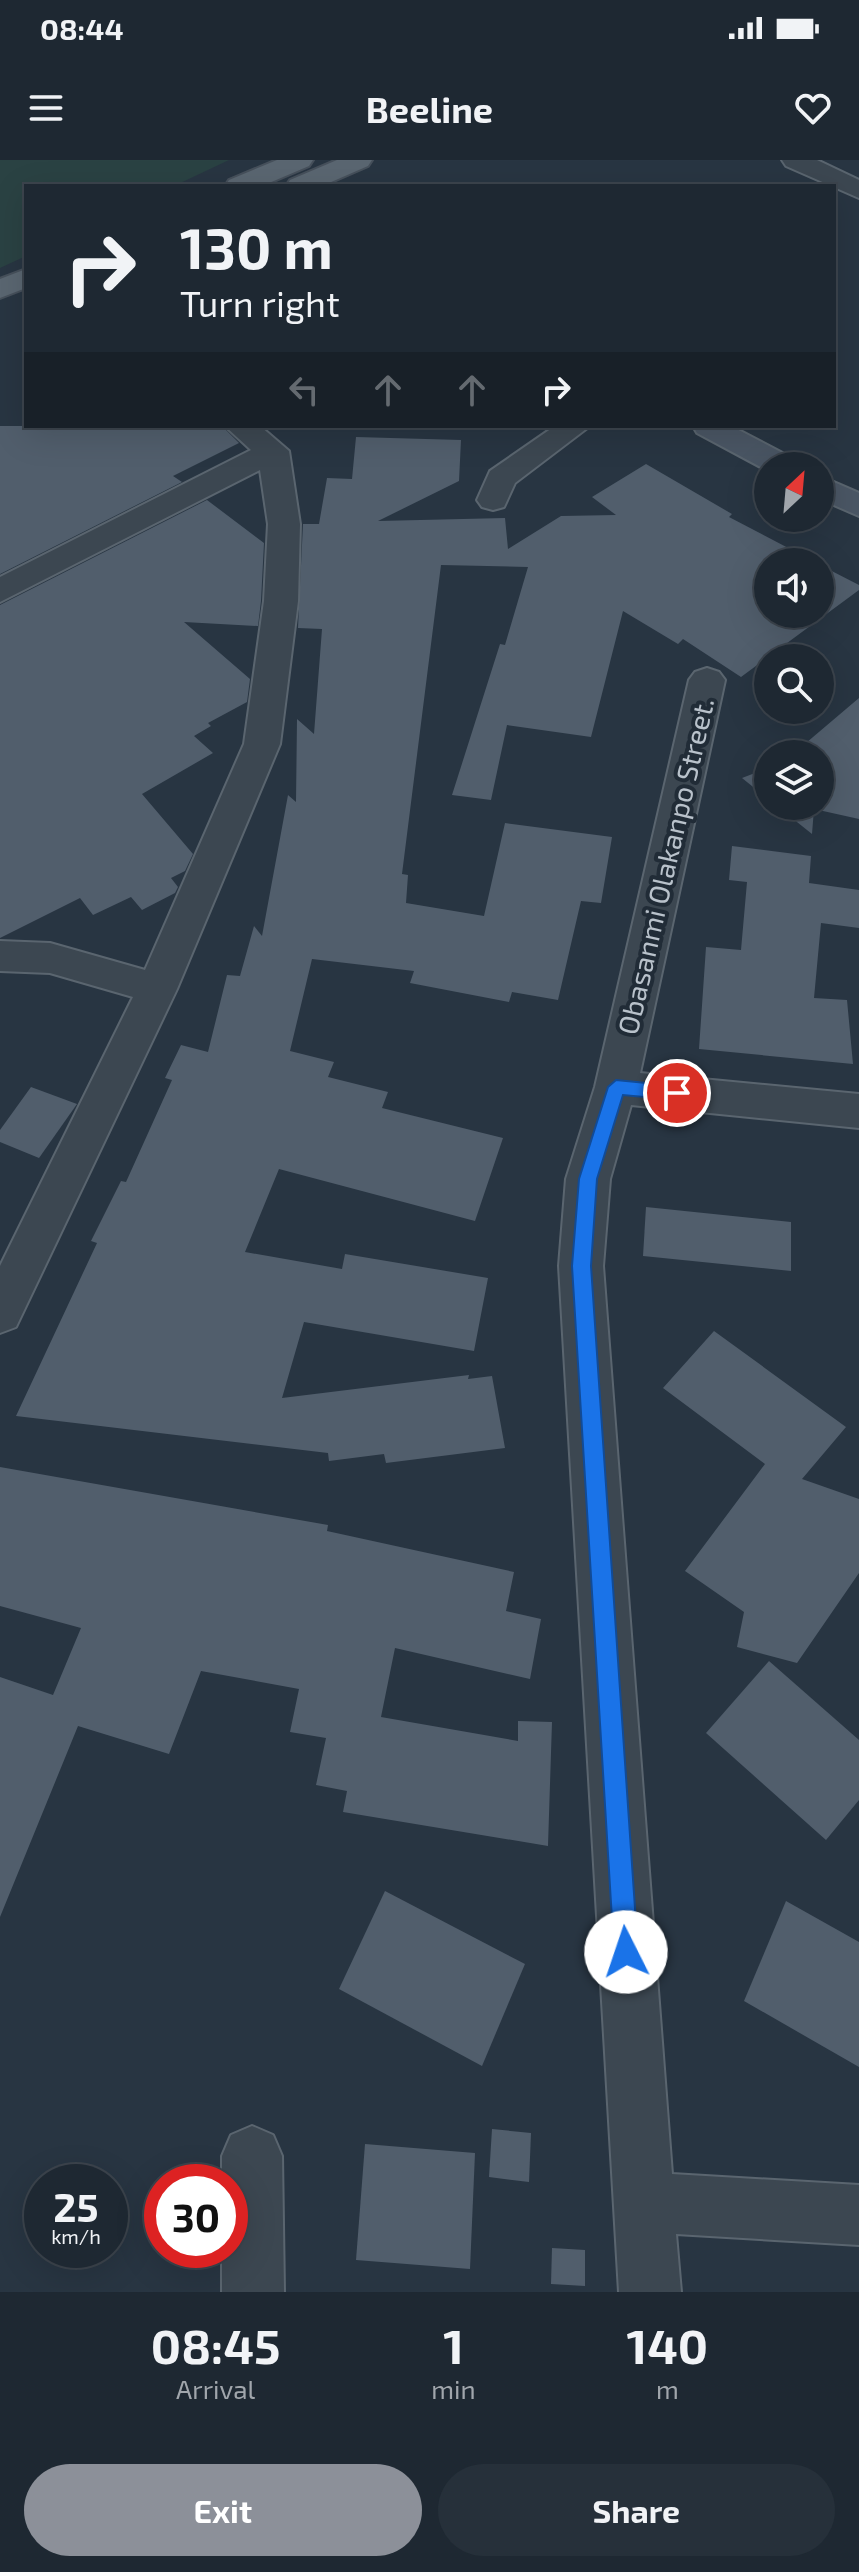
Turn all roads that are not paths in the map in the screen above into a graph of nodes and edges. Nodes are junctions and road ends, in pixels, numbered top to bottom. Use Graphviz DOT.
graph roads {
  1 [pos="300,160"];
  2 [pos="359,160"];
  3 [pos="795,160"];
  4 [pos="251,184"];
  5 [pos="305,184"];
  6 [pos="859,190"];
  7 [pos="24,279"];
  8 [pos="0,289"];
  9 [pos="243,428"];
  10 [pos="572,428"];
  11 [pos="712,428"];
  12 [pos="273,451"];
  13 [pos="757,452"];
  14 [pos="834,493"];
  15 [pos="493,500"];
  16 [pos="859,506"];
  17 [pos="0,591"];
  18 [pos="707,680"];
  19 [pos="0,956"];
  20 [pos="157,989"];
  21 [pos="616,1087"];
  22 [pos="859,1111"];
  23 [pos="0,1313"];
  24 [pos="252,2156"];
  25 [pos="642,2202"];
  26 [pos="859,2215"];
  27 [pos="253,2292"];
  28 [pos="650,2292"];
  1 -- 4 [label="main road"];
  2 -- 5 [label="main road"];
  3 -- 6 [label="street"];
  7 -- 8 [label="main road"];
  9 -- 12 [label="street"];
  10 -- 15 [label="street"];
  11 -- 13 [label="main road"];
  12 -- 17 [label="street"];
  12 -- 20 [label="street"];
  14 -- 16 [label="main road"];
  18 -- 21 [label="street, Obasanmi Olakanpo Street."];
  19 -- 20 [label="street"];
  20 -- 23 [label="street"];
  21 -- 22 [label="street"];
  21 -- 25 [label="street, Obasanmi Olakanpo Street."];
  24 -- 27 [label="street"];
  25 -- 26 [label="street"];
  25 -- 28 [label="street, Obasanmi Olakanpo Street."];
}
